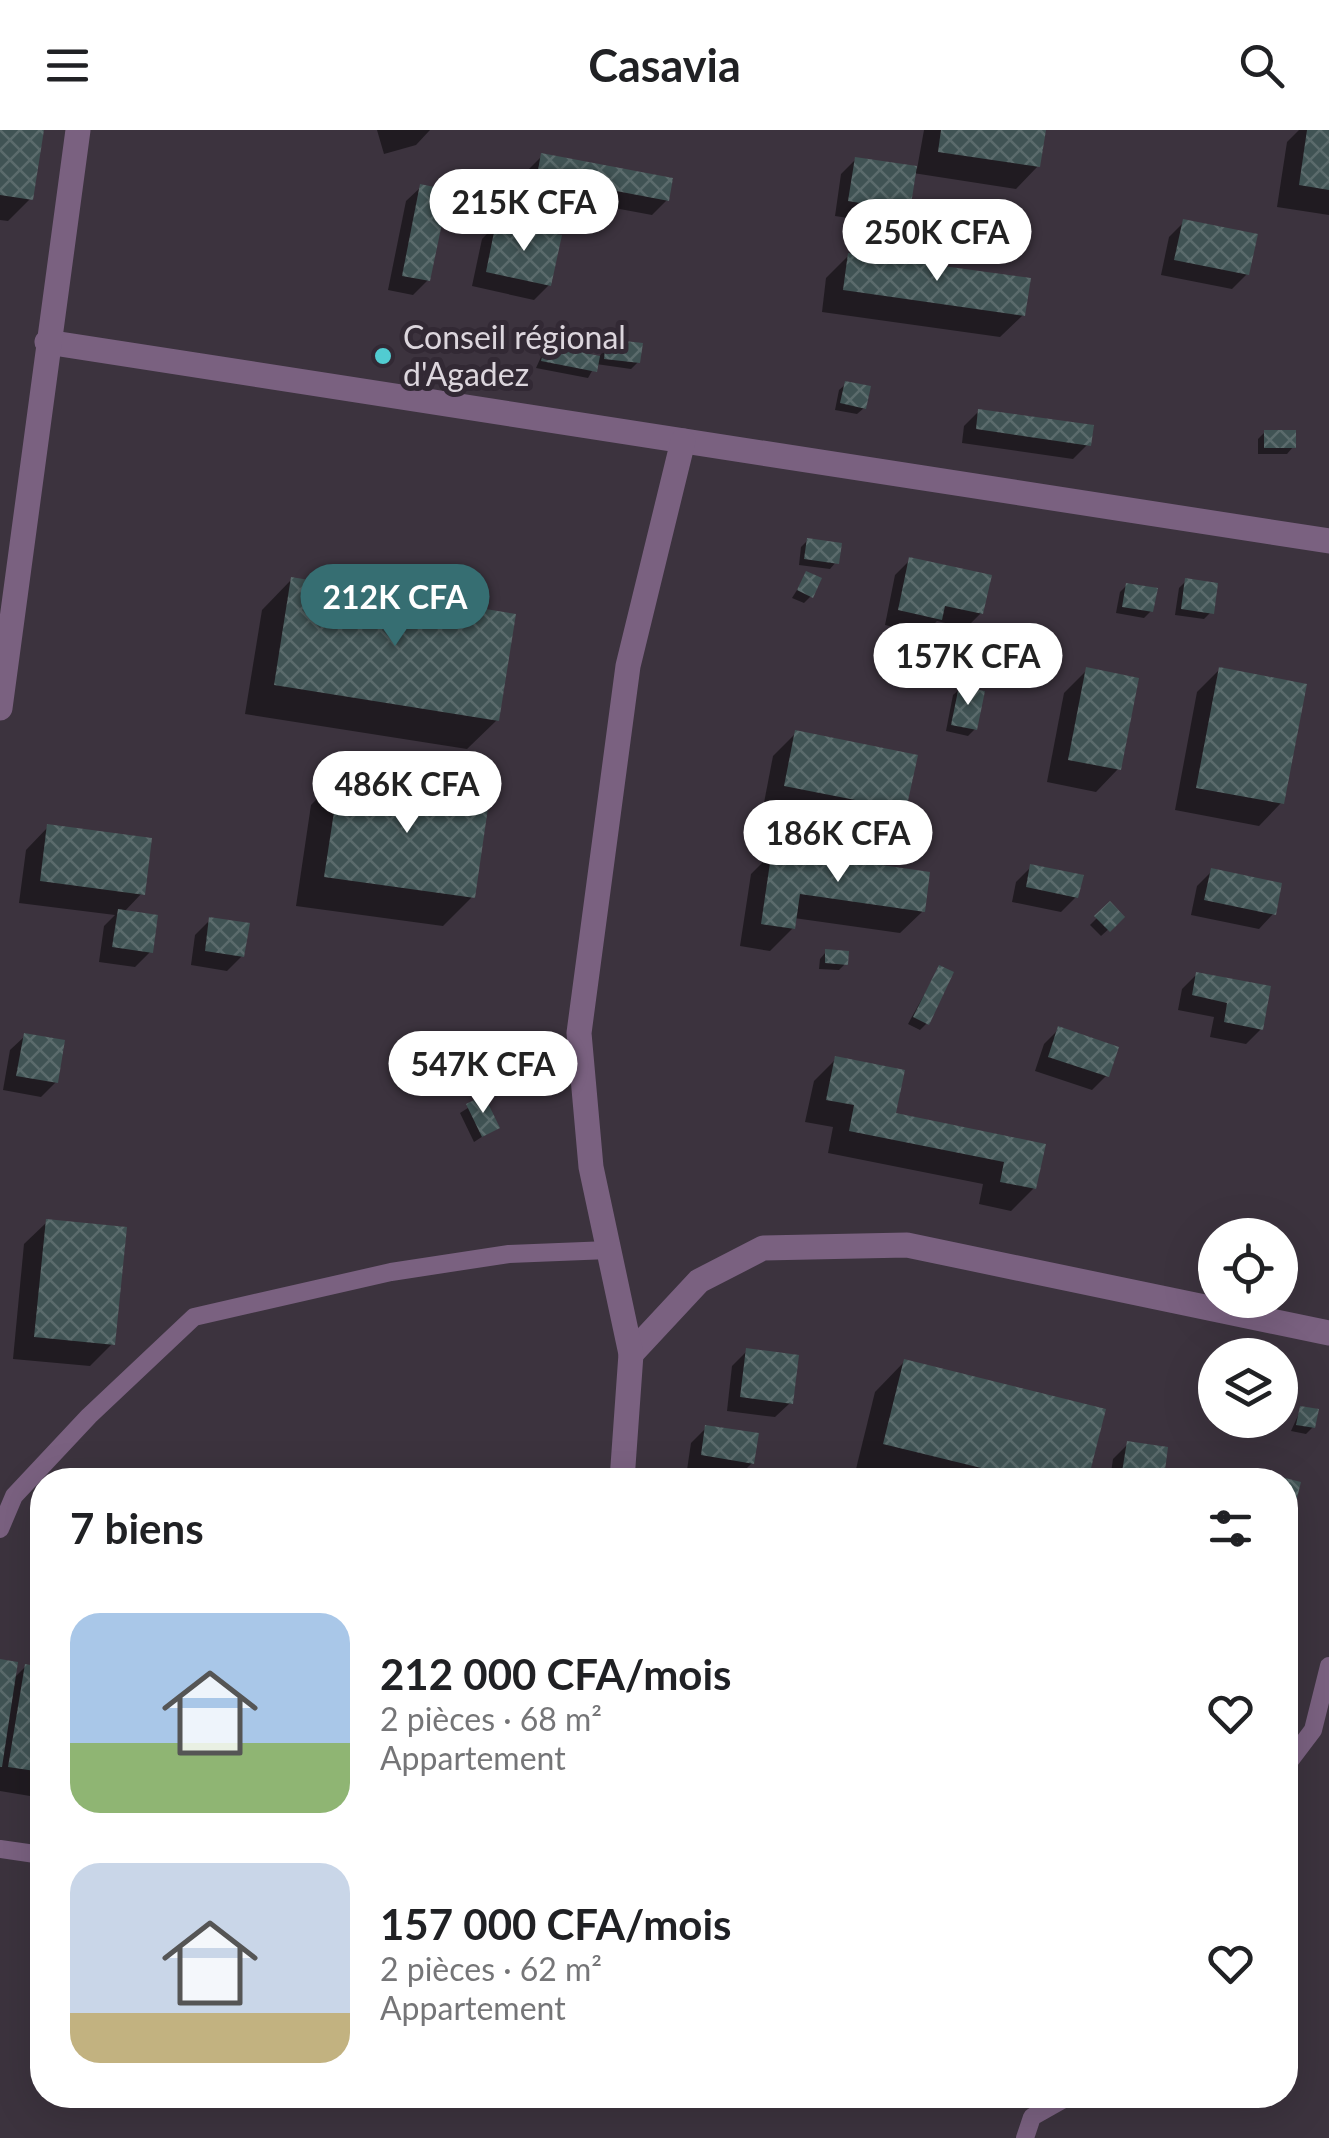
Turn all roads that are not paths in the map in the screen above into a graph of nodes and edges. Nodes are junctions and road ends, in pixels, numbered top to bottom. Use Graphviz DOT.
graph roads {
  1 [pos="78,130"];
  2 [pos="47,342"];
  3 [pos="683,440"];
  4 [pos="1329,541"];
  5 [pos="0,708"];
  6 [pos="609,1250"];
  7 [pos="1329,1333"];
  8 [pos="631,1354"];
  9 [pos="40,1468"];
  10 [pos="623,1468"];
  11 [pos="30,1479"];
  12 [pos="0,1529"];
  13 [pos="1329,1666"];
  14 [pos="1298,1750"];
  15 [pos="0,1849"];
  16 [pos="30,1854"];
  17 [pos="1049,2108"];
  18 [pos="1025,2138"];
  1 -- 2 [label="street"];
  2 -- 3 [label="street"];
  2 -- 5 [label="street"];
  3 -- 4 [label="street"];
  3 -- 6 [label="street"];
  6 -- 8 [label="street"];
  6 -- 9 [label="lane"];
  7 -- 8 [label="street"];
  8 -- 10 [label="street"];
  11 -- 12 [label="lane"];
  13 -- 14 [label="lane"];
  15 -- 16 [label="lane"];
  17 -- 18 [label="lane"];
}
